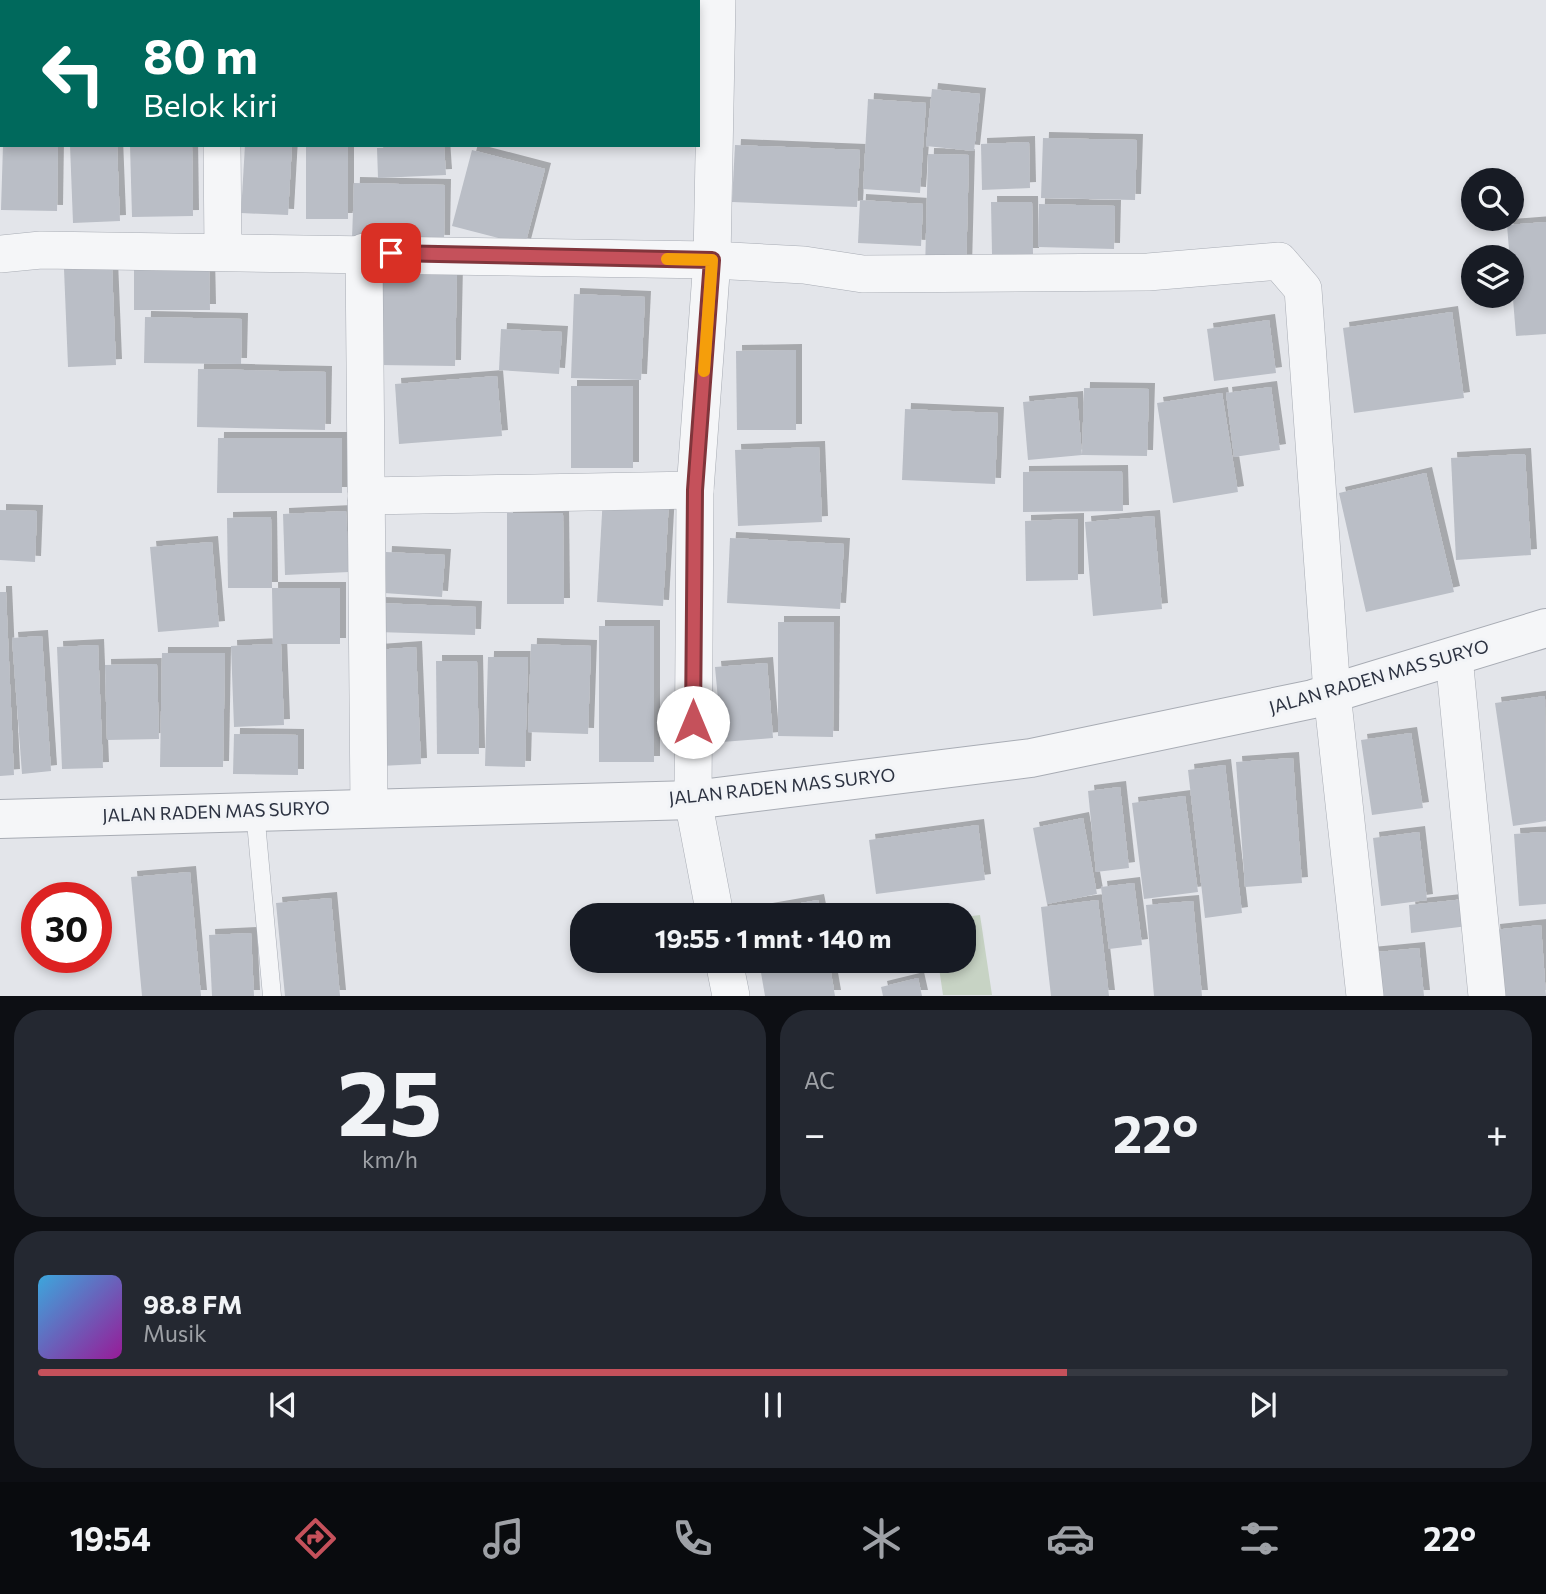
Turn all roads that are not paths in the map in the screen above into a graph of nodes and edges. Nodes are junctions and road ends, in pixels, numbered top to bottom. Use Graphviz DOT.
graph roads {
  1 [pos="717,0"];
  2 [pos="222,147"];
  3 [pos="223,251"];
  4 [pos="364,252"];
  5 [pos="0,254"];
  6 [pos="712,260"];
  7 [pos="695,490"];
  8 [pos="366,496"];
  9 [pos="1546,628"];
  10 [pos="1454,657"];
  11 [pos="1332,694"];
  12 [pos="693,800"];
  13 [pos="369,807"];
  14 [pos="255,811"];
  15 [pos="0,819"];
  16 [pos="713,903"];
  17 [pos="726,973"];
  18 [pos="272,996"];
  19 [pos="731,996"];
  20 [pos="1365,996"];
  21 [pos="1487,996"];
  1 -- 6 [label="street"];
  2 -- 3 [label="street"];
  3 -- 4 [label="street"];
  3 -- 5 [label="street"];
  4 -- 6 [label="street"];
  4 -- 8 [label="street"];
  6 -- 7 [label="street"];
  6 -- 11 [label="street"];
  7 -- 8 [label="street"];
  7 -- 12 [label="street"];
  8 -- 13 [label="street"];
  9 -- 10 [label="street, JALAN RADEN MAS SURYO"];
  10 -- 11 [label="street, JALAN RADEN MAS SURYO"];
  10 -- 21 [label="street"];
  11 -- 12 [label="street, JALAN RADEN MAS SURYO"];
  11 -- 20 [label="street"];
  12 -- 13 [label="street, JALAN RADEN MAS SURYO"];
  12 -- 16 [label="street"];
  13 -- 14 [label="street, JALAN RADEN MAS SURYO"];
  14 -- 15 [label="street, JALAN RADEN MAS SURYO"];
  14 -- 18 [label="lane"];
  17 -- 19 [label="street"];
}
